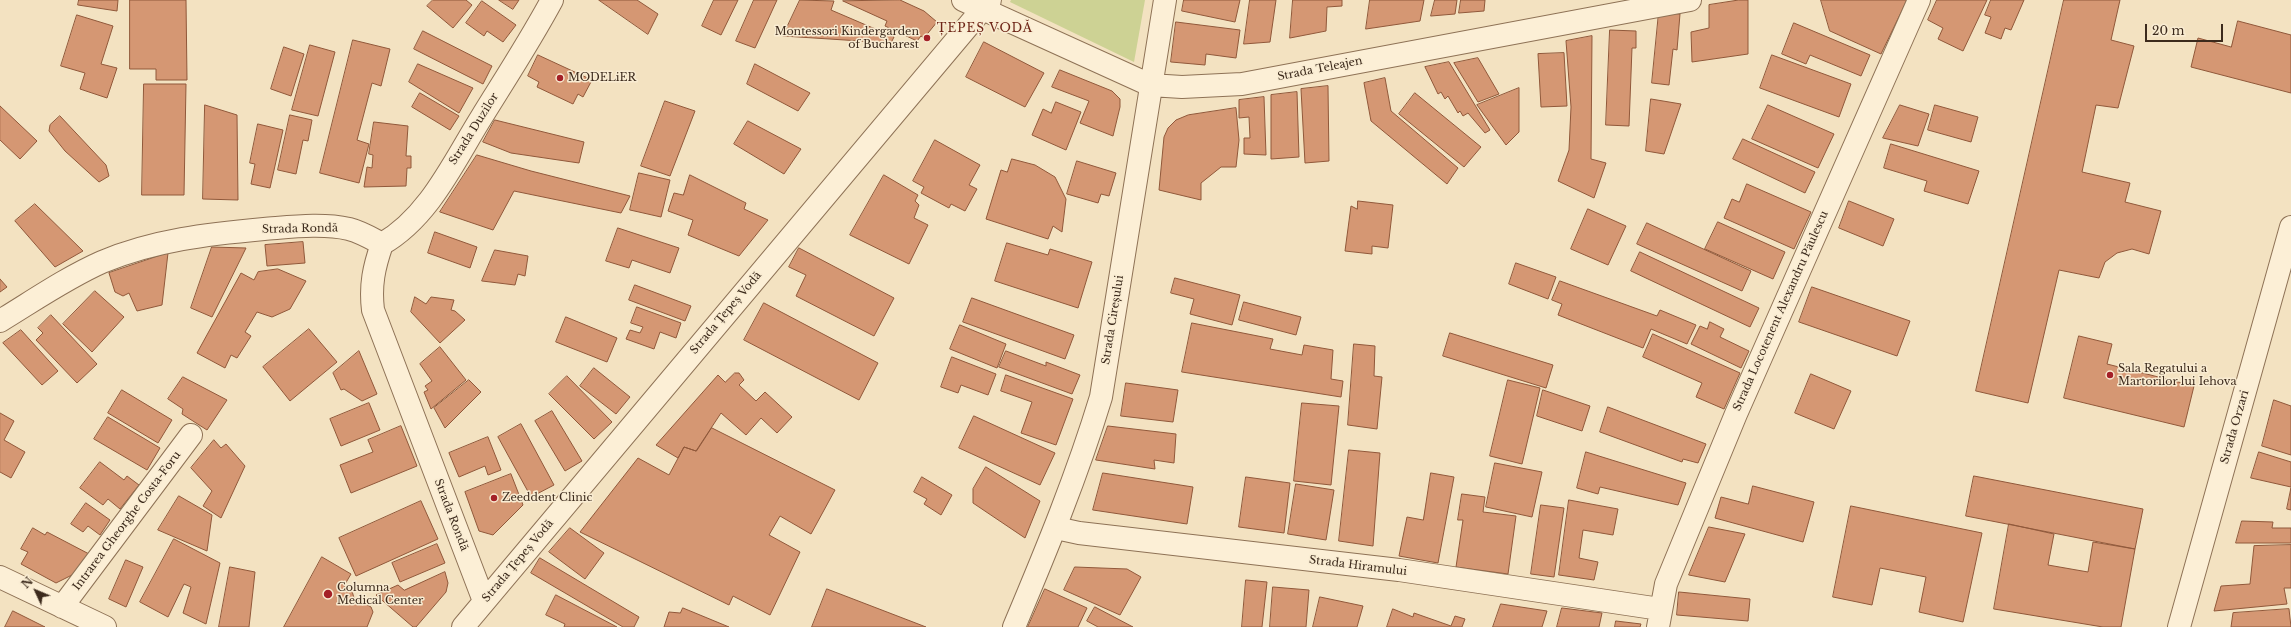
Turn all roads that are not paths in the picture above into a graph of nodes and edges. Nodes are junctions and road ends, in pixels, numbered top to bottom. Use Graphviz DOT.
graph roads {
  1 [pos="552,0"];
  2 [pos="1165,0"];
  3 [pos="1690,0"];
  4 [pos="1919,0"];
  5 [pos="978,3"];
  6 [pos="1150,85"];
  7 [pos="2291,227"];
  8 [pos="382,244"];
  9 [pos="0,321"];
  10 [pos="191,434"];
  11 [pos="1056,528"];
  12 [pos="0,577"];
  13 [pos="484,601"];
  14 [pos="62,607"];
  15 [pos="1659,618"];
  16 [pos="105,627"];
  17 [pos="463,627"];
  18 [pos="1014,627"];
  19 [pos="2179,627"];
  1 -- 8 [label="street, Strada Duzilor"];
  2 -- 6 [label="street, Strada Cireșului"];
  3 -- 6 [label="street, Strada Teleajen"];
  4 -- 15 [label="street, Strada Locotenent Alexandru Păulescu"];
  5 -- 6 [label="street, Strada Teleajen"];
  5 -- 13 [label="street, Strada Țepeș Vodă"];
  6 -- 11 [label="street, Strada Cireșului"];
  7 -- 19 [label="street, Strada Orzari"];
  8 -- 9 [label="street, Strada Rondă"];
  8 -- 13 [label="street, Strada Rondă"];
  10 -- 14 [label="street, Intrarea Gheorghe Costa-Foru"];
  11 -- 15 [label="street, Strada Hiramului"];
  11 -- 18 [label="street, Strada Cireșului"];
  12 -- 14 [label="street"];
  13 -- 17 [label="street, Strada Țepeș Vodă"];
  14 -- 16 [label="street"];
}
